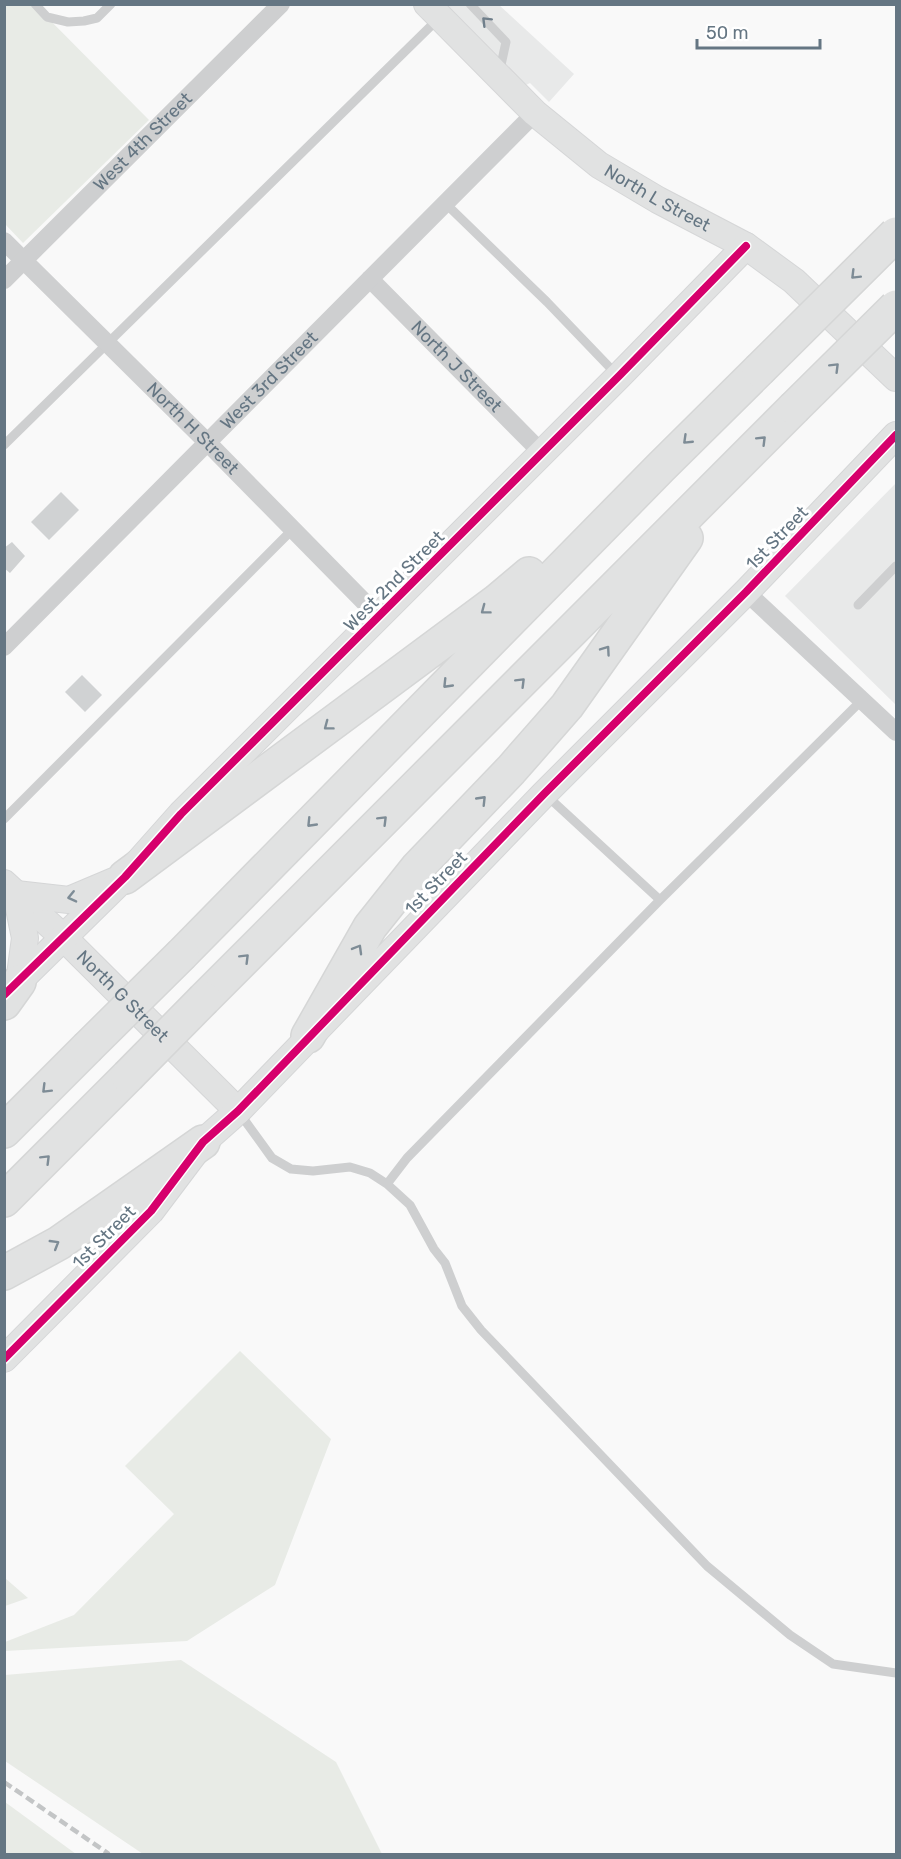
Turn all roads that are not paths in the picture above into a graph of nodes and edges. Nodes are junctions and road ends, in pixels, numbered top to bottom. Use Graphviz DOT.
graph roads {
  1 [pos="35,4"];
  2 [pos="111,4"];
  3 [pos="282,4"];
  4 [pos="470,4"];
  5 [pos="433,11"];
  6 [pos="499,76"];
  7 [pos="536,112"];
  8 [pos="445,203"];
  9 [pos="897,234"];
  10 [pos="4,241"];
  11 [pos="746,246"];
  12 [pos="23,261"];
  13 [pos="370,279"];
  14 [pos="4,280"];
  15 [pos="897,307"];
  16 [pos="107,344"];
  17 [pos="619,376"];
  18 [pos="897,378"];
  19 [pos="897,435"];
  20 [pos="208,443"];
  21 [pos="4,445"];
  22 [pos="542,453"];
  23 [pos="740,462"];
  24 [pos="661,467"];
  25 [pos="292,531"];
  26 [pos="897,566"];
  27 [pos="746,592"];
  28 [pos="858,605"];
  29 [pos="379,617"];
  30 [pos="4,647"];
  31 [pos="863,699"];
  32 [pos="897,732"];
  33 [pos="544,794"];
  34 [pos="4,819"];
  35 [pos="125,877"];
  36 [pos="10,889"];
  37 [pos="660,900"];
  38 [pos="64,938"];
  39 [pos="9,994"];
  40 [pos="308,1036"];
  41 [pos="238,1111"];
  42 [pos="4,1131"];
  43 [pos="203,1142"];
  44 [pos="387,1184"];
  45 [pos="4,1200"];
  46 [pos="4,1274"];
  47 [pos="4,1359"];
  48 [pos="897,1673"];
  1 -- 2 [label="lane"];
  3 -- 12 [label="street, West 4th Street"];
  6 -- 4 [label="lane, one-way"];
  5 -- 6 [label="street, North L Street"];
  5 -- 16 [label="lane"];
  6 -- 7 [label="street, North L Street"];
  7 -- 8 [label="street, West 3rd Street"];
  7 -- 11 [label="street, North L Street"];
  8 -- 13 [label="street, West 3rd Street"];
  8 -- 17 [label="lane"];
  9 -- 24 [label="highway, one-way, bridge"];
  10 -- 12 [label="street, North H Street"];
  11 -- 17 [label="street, West 2nd Street"];
  11 -- 18 [label="street, North L Street"];
  12 -- 14 [label="street, West 4th Street"];
  12 -- 16 [label="street, North H Street"];
  13 -- 20 [label="street, West 3rd Street"];
  13 -- 22 [label="street, North J Street"];
  23 -- 15 [label="highway, one-way, bridge"];
  16 -- 20 [label="street, North H Street"];
  16 -- 21 [label="lane"];
  17 -- 22 [label="street, West 2nd Street"];
  19 -- 27 [label="street, 1st Street"];
  20 -- 25 [label="street, North H Street"];
  20 -- 30 [label="street, West 3rd Street"];
  22 -- 29 [label="street, West 2nd Street"];
  40 -- 23 [label="highway, one-way"];
  45 -- 23 [label="highway, one-way, bridge"];
  24 -- 35 [label="highway, one-way"];
  24 -- 42 [label="highway, one-way, bridge"];
  25 -- 29 [label="street, North H Street"];
  25 -- 34 [label="lane"];
  26 -- 28 [label="lane"];
  27 -- 31 [label="street"];
  27 -- 33 [label="street, 1st Street"];
  29 -- 35 [label="street, West 2nd Street"];
  31 -- 32 [label="street"];
  31 -- 37 [label="lane"];
  33 -- 37 [label="lane"];
  33 -- 40 [label="street, 1st Street"];
  35 -- 36 [label="street, one-way"];
  35 -- 38 [label="street, West 2nd Street"];
  36 -- 38 [label="street, North G Street"];
  36 -- 39 [label="street"];
  37 -- 44 [label="lane"];
  38 -- 39 [label="street, West 2nd Street"];
  38 -- 41 [label="street, North G Street"];
  40 -- 41 [label="street, 1st Street"];
  41 -- 43 [label="street, 1st Street"];
  41 -- 44 [label="lane"];
  46 -- 43 [label="highway, one-way"];
  43 -- 47 [label="street, 1st Street"];
  44 -- 48 [label="lane"];
}
